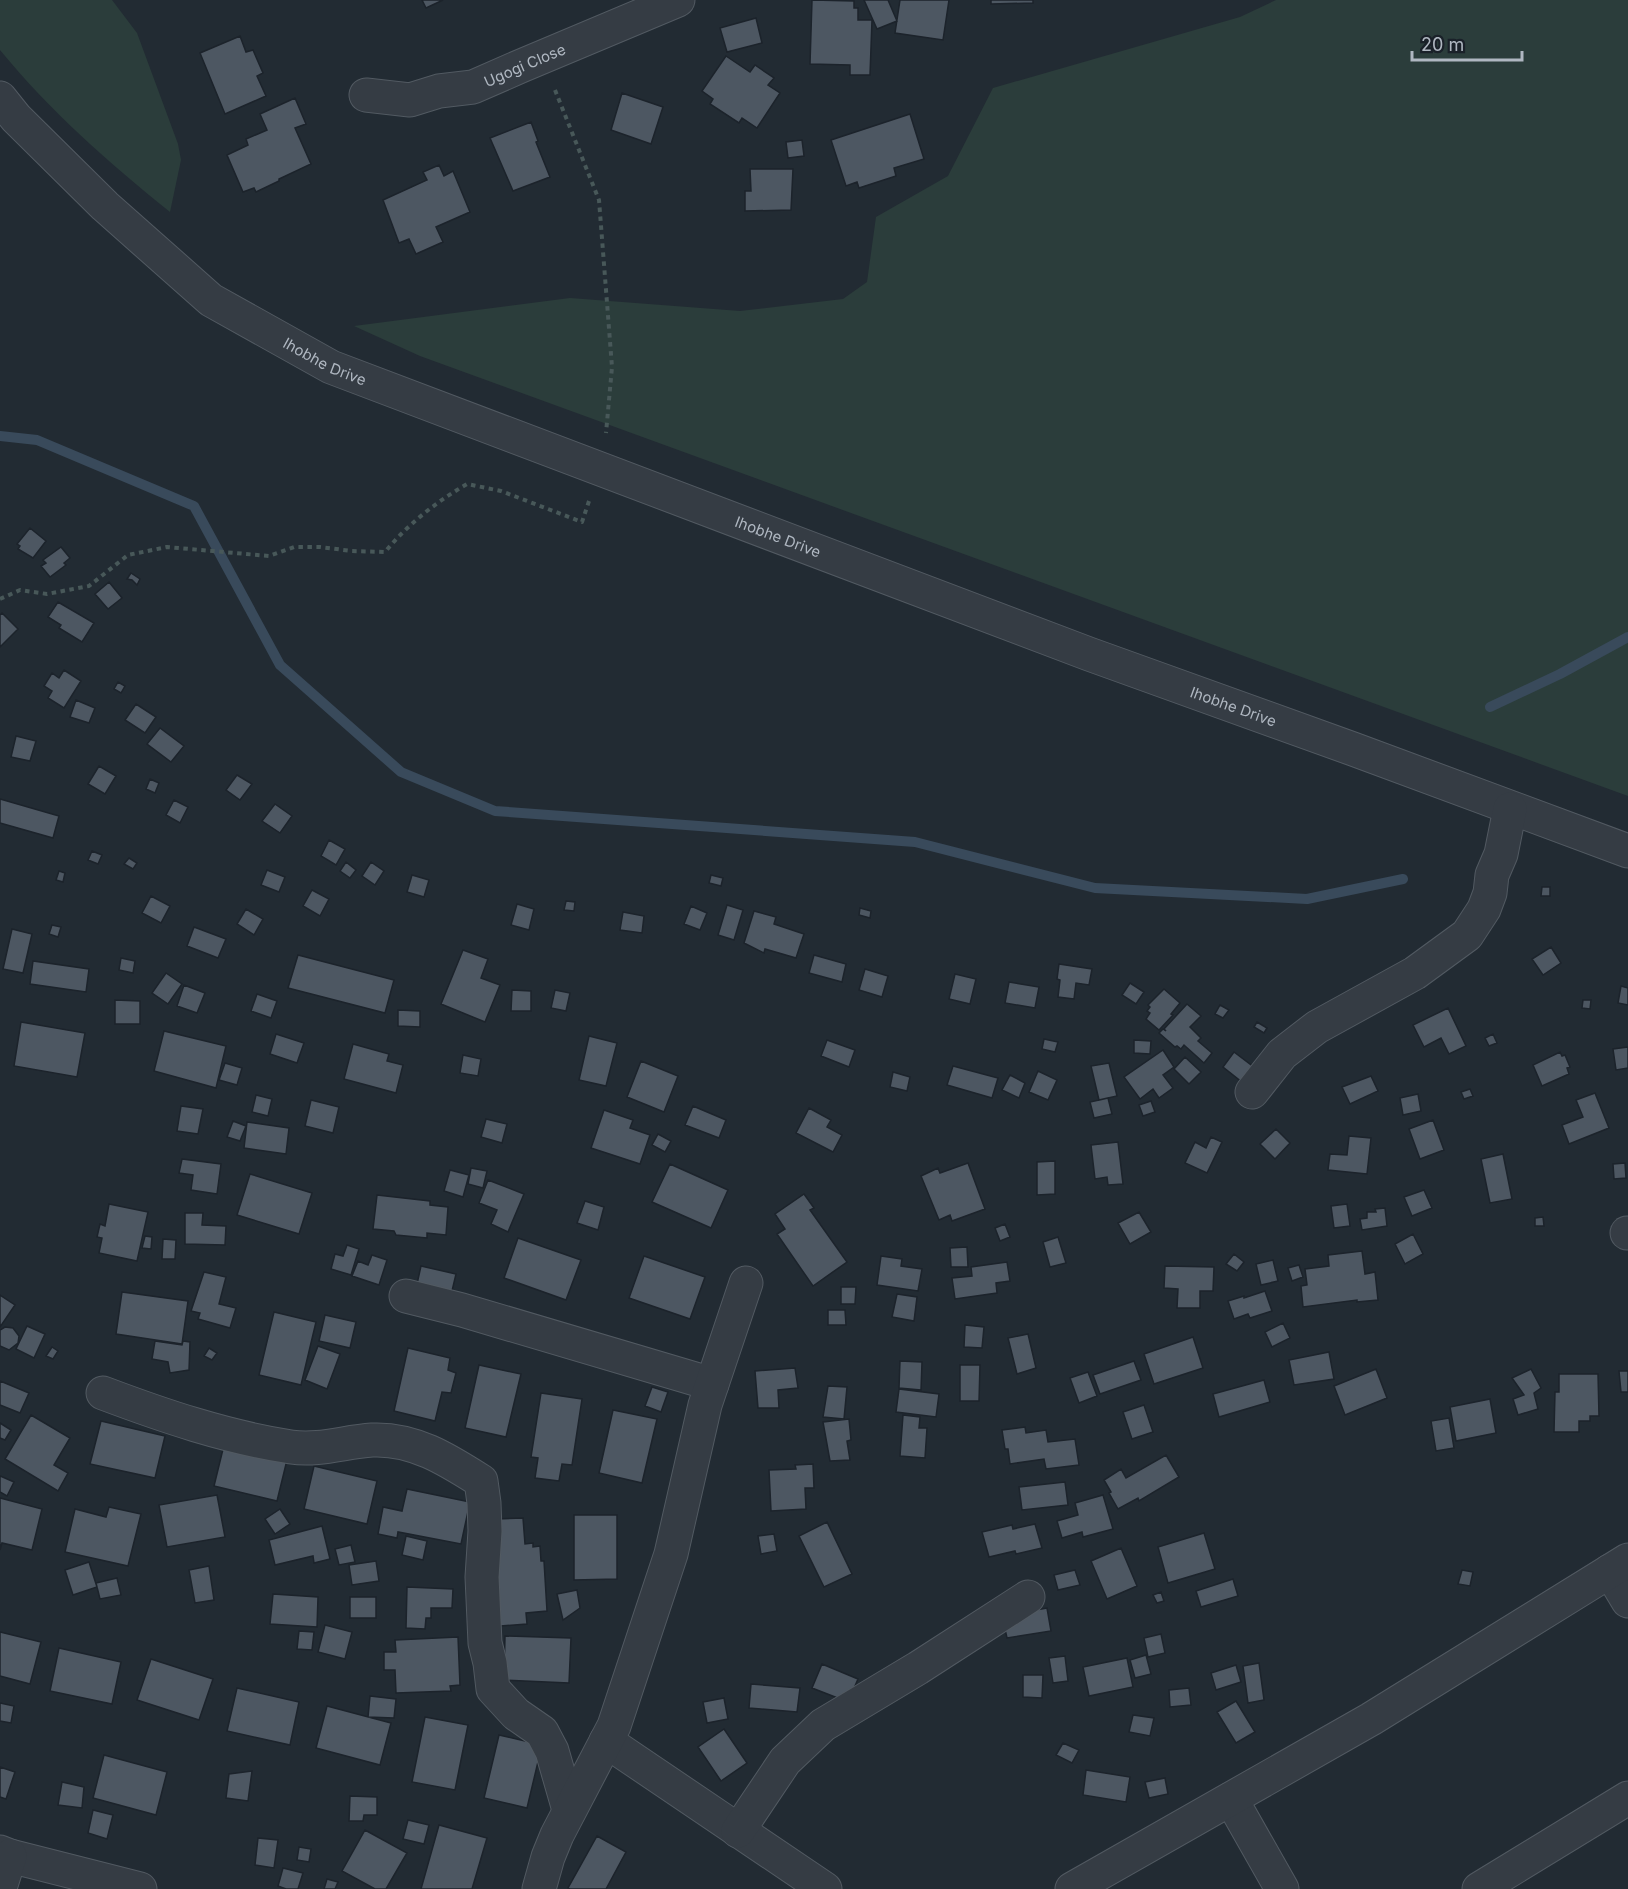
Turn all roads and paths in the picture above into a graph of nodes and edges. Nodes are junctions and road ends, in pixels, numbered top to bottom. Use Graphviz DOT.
graph roads {
  1 [pos="678,0"];
  2 [pos="556,92"];
  3 [pos="366,95"];
  4 [pos="0,98"];
  5 [pos="600,468"];
  6 [pos="0,599"];
  7 [pos="1510,809"];
  8 [pos="1628,851"];
  9 [pos="1252,1092"];
  10 [pos="746,1283"];
  11 [pos="406,1296"];
  12 [pos="712,1384"];
  13 [pos="103,1393"];
  14 [pos="1619,1565"];
  15 [pos="1028,1597"];
  16 [pos="1628,1601"];
  17 [pos="606,1741"];
  18 [pos="1628,1798"];
  19 [pos="1231,1799"];
  20 [pos="569,1810"];
  21 [pos="738,1831"];
  22 [pos="5,1854"];
  23 [pos="0,1888"];
  24 [pos="140,1889"];
  25 [pos="539,1889"];
  26 [pos="825,1889"];
  27 [pos="1072,1889"];
  28 [pos="1282,1889"];
  29 [pos="1479,1889"];
  1 -- 3 [label="street, Ugogi Close"];
  2 -- 5 [label="path"];
  4 -- 5 [label="street, Ihobhe Drive"];
  5 -- 6 [label="path"];
  5 -- 7 [label="street, Ihobhe Drive"];
  7 -- 8 [label="street, Ihobhe Drive"];
  7 -- 9 [label="street"];
  10 -- 12 [label="street"];
  11 -- 12 [label="street"];
  12 -- 17 [label="street"];
  13 -- 20 [label="street"];
  14 -- 16 [label="street"];
  14 -- 19 [label="street"];
  15 -- 21 [label="street"];
  17 -- 20 [label="street"];
  17 -- 21 [label="street"];
  18 -- 29 [label="street"];
  19 -- 27 [label="street"];
  19 -- 28 [label="street"];
  20 -- 25 [label="street"];
  21 -- 26 [label="street"];
  22 -- 23 [label="street"];
  22 -- 24 [label="street"];
}
